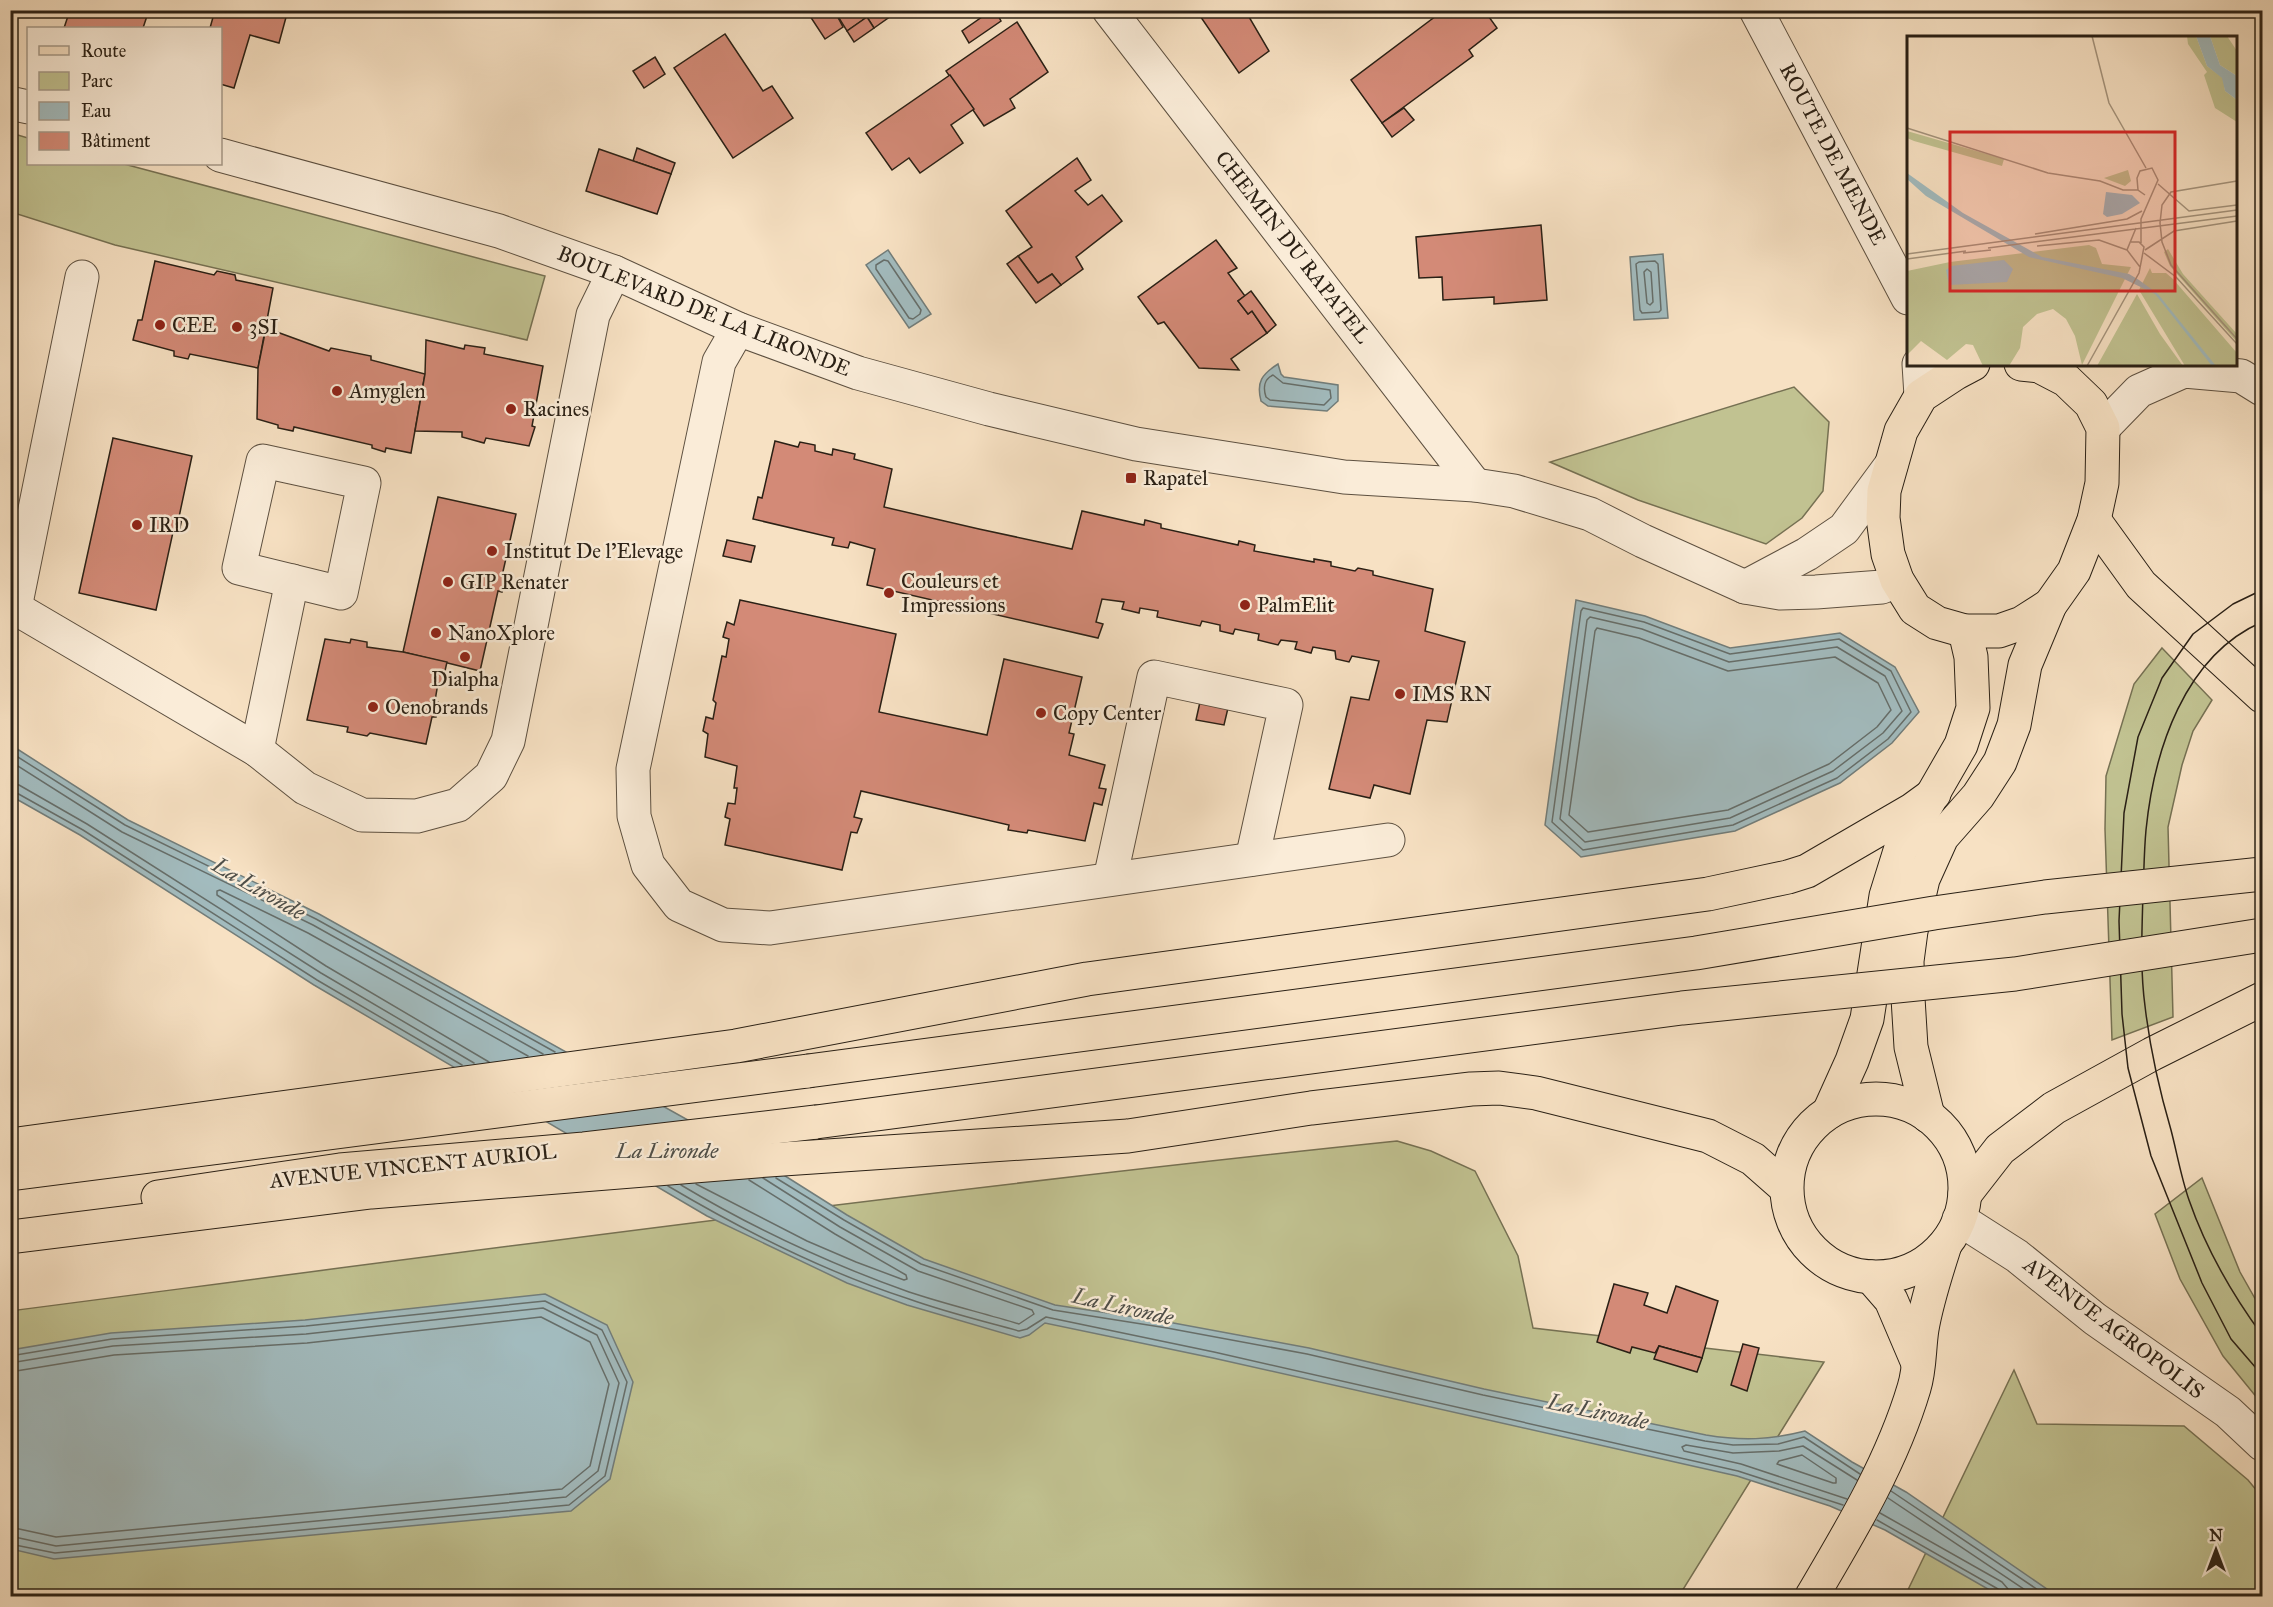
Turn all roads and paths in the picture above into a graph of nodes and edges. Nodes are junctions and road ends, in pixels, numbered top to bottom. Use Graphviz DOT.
graph roads {
  1 [pos="1109,10"];
  2 [pos="1756,10"];
  3 [pos="10,103"];
  4 [pos="27,107"];
  5 [pos="222,156"];
  6 [pos="614,272"];
  7 [pos="82,277"];
  8 [pos="1907,296"];
  9 [pos="738,329"];
  10 [pos="1969,366"];
  11 [pos="2039,366"];
  12 [pos="1920,380"];
  13 [pos="2262,389"];
  14 [pos="2103,428"];
  15 [pos="1891,465"];
  16 [pos="1475,485"];
  17 [pos="2094,520"];
  18 [pos="1897,579"];
  19 [pos="292,581"];
  20 [pos="1745,587"];
  21 [pos="2050,605"];
  22 [pos="13,606"];
  23 [pos="1965,631"];
  24 [pos="2262,696"];
  25 [pos="257,750"];
  26 [pos="1934,794"];
  27 [pos="1388,840"];
  28 [pos="1252,860"];
  29 [pos="2262,874"];
  30 [pos="1110,879"];
  31 [pos="2262,935"];
  32 [pos="2262,999"];
  33 [pos="1829,1112"];
  34 [pos="1928,1116"];
  35 [pos="10,1145"];
  36 [pos="10,1174"];
  37 [pos="1786,1188"];
  38 [pos="10,1218"];
  39 [pos="1956,1219"];
  40 [pos="10,1237"];
  41 [pos="1871,1277"];
  42 [pos="1917,1363"];
  43 [pos="2262,1444"];
  44 [pos="1812,1596"];
  1 -- 16 [label="street, CHEMIN DU RAPATEL"];
  2 -- 8 [label="street, ROUTE DE MENDE"];
  3 -- 4 [label="street"];
  5 -- 6 [label="street, BOULEVARD DE LA LIRONDE"];
  6 -- 9 [label="street, BOULEVARD DE LA LIRONDE"];
  6 -- 25 [label="street"];
  7 -- 22 [label="street"];
  9 -- 16 [label="street, BOULEVARD DE LA LIRONDE"];
  9 -- 30 [label="street"];
  10 -- 12 [label="main road"];
  11 -- 14 [label="main road"];
  12 -- 15 [label="main road"];
  13 -- 14 [label="street"];
  14 -- 17 [label="main road"];
  15 -- 18 [label="main road"];
  15 -- 20 [label="street"];
  16 -- 20 [label="street, BOULEVARD DE LA LIRONDE"];
  17 -- 21 [label="main road"];
  17 -- 24 [label="main road"];
  18 -- 20 [label="street, BOULEVARD DE LA LIRONDE"];
  18 -- 23 [label="main road"];
  19 -- 19 [label="street"];
  19 -- 25 [label="street"];
  21 -- 23 [label="main road"];
  21 -- 34 [label="main road"];
  22 -- 25 [label="street"];
  23 -- 26 [label="main road"];
  26 -- 33 [label="main road"];
  26 -- 35 [label="main road"];
  27 -- 28 [label="street"];
  28 -- 30 [label="street"];
  28 -- 30 [label="street"];
  29 -- 36 [label="main road, AVENUE VINCENT AURIOL, bridge"];
  31 -- 38 [label="main road, AVENUE VINCENT AURIOL, bridge"];
  32 -- 39 [label="main road"];
  33 -- 34 [label="main road"];
  33 -- 37 [label="main road"];
  34 -- 39 [label="main road"];
  37 -- 40 [label="main road"];
  37 -- 41 [label="main road"];
  39 -- 41 [label="main road"];
  39 -- 42 [label="main road"];
  39 -- 43 [label="street, AVENUE AGROPOLIS"];
  41 -- 42 [label="main road"];
  42 -- 44 [label="main road"];
}
